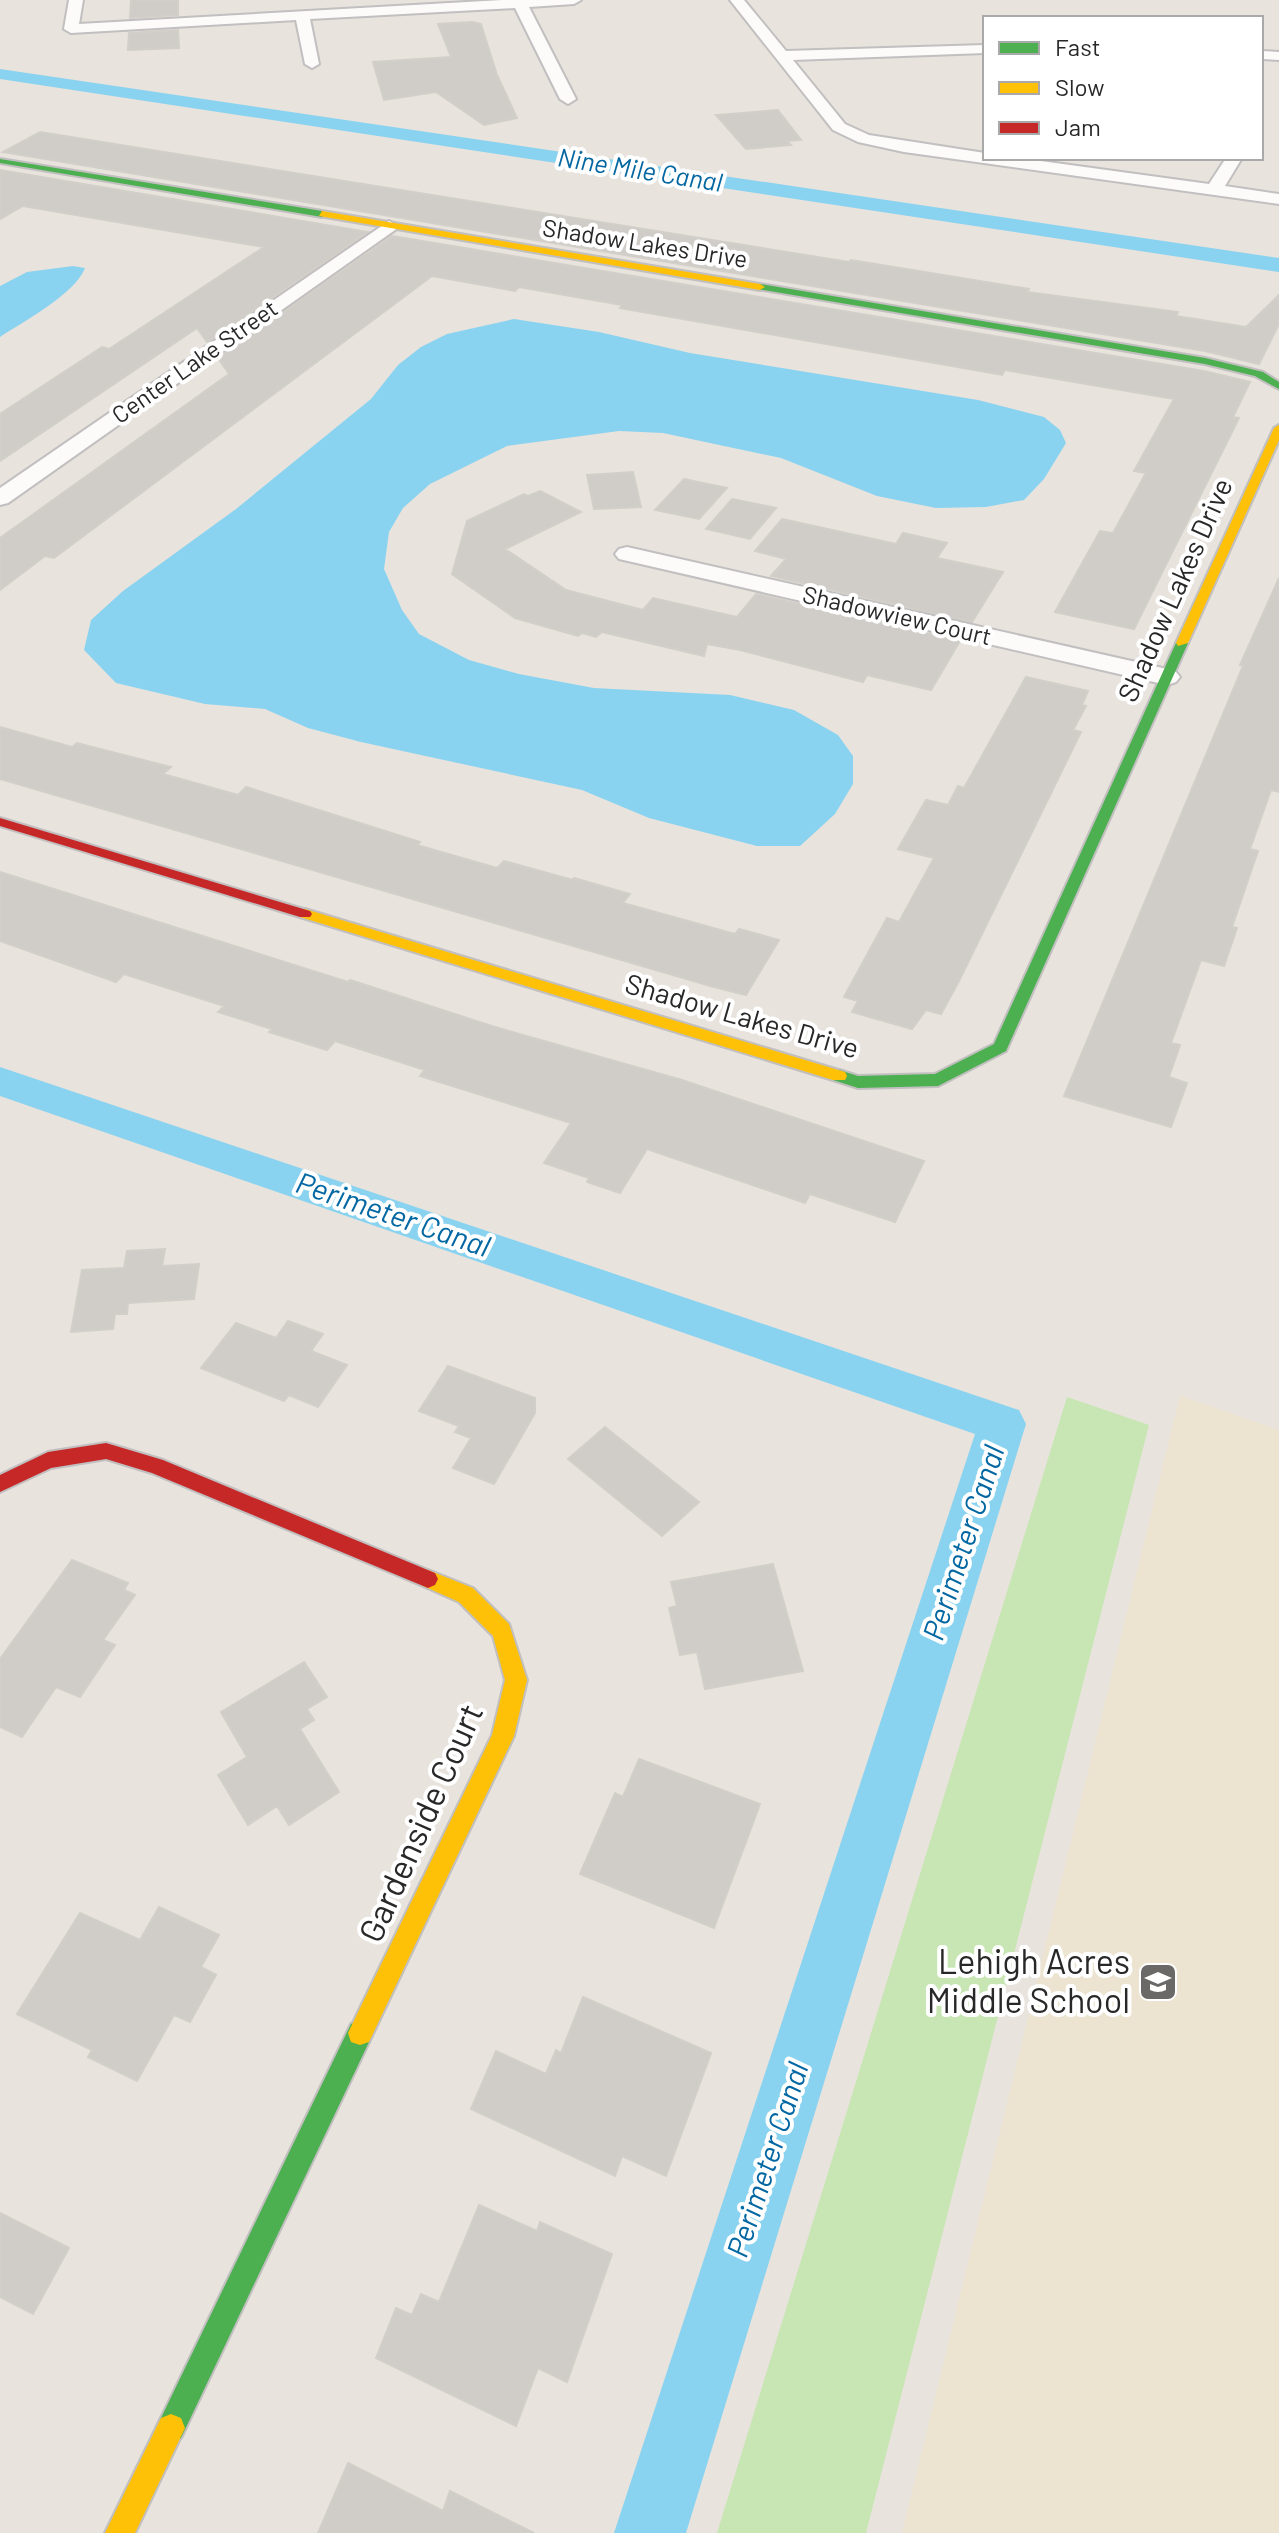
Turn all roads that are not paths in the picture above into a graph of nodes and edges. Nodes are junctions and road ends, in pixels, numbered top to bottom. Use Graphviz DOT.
graph roads {
  1 [pos="76,0"];
  2 [pos="574,0"];
  3 [pos="737,0"];
  4 [pos="520,3"];
  5 [pos="302,15"];
  6 [pos="983,49"];
  7 [pos="783,56"];
  8 [pos="312,64"];
  9 [pos="568,99"];
  10 [pos="983,156"];
  11 [pos="1008,160"];
  12 [pos="1233,160"];
  13 [pos="2,163"];
  14 [pos="1214,190"];
  15 [pos="1279,199"];
  16 [pos="389,226"];
  17 [pos="1279,386"];
  18 [pos="1279,428"];
  19 [pos="0,498"];
  20 [pos="627,554"];
  21 [pos="1167,677"];
  22 [pos="0,822"];
  23 [pos="0,1484"];
  24 [pos="120,2533"];
  1 -- 5 [label="street"];
  2 -- 4 [label="street"];
  3 -- 7 [label="street"];
  4 -- 5 [label="street"];
  4 -- 9 [label="street"];
  5 -- 8 [label="street"];
  6 -- 7 [label="street"];
  7 -- 10 [label="street"];
  11 -- 14 [label="street"];
  12 -- 14 [label="street"];
  13 -- 16 [label="street, Shadow Lakes Drive"];
  14 -- 15 [label="street"];
  16 -- 17 [label="street, Shadow Lakes Drive"];
  16 -- 19 [label="street, Center Lake Street"];
  18 -- 21 [label="street, Shadow Lakes Drive"];
  20 -- 21 [label="street, Shadowview Court"];
  21 -- 22 [label="street, Shadow Lakes Drive"];
  23 -- 24 [label="street, Gardenside Court"];
}
